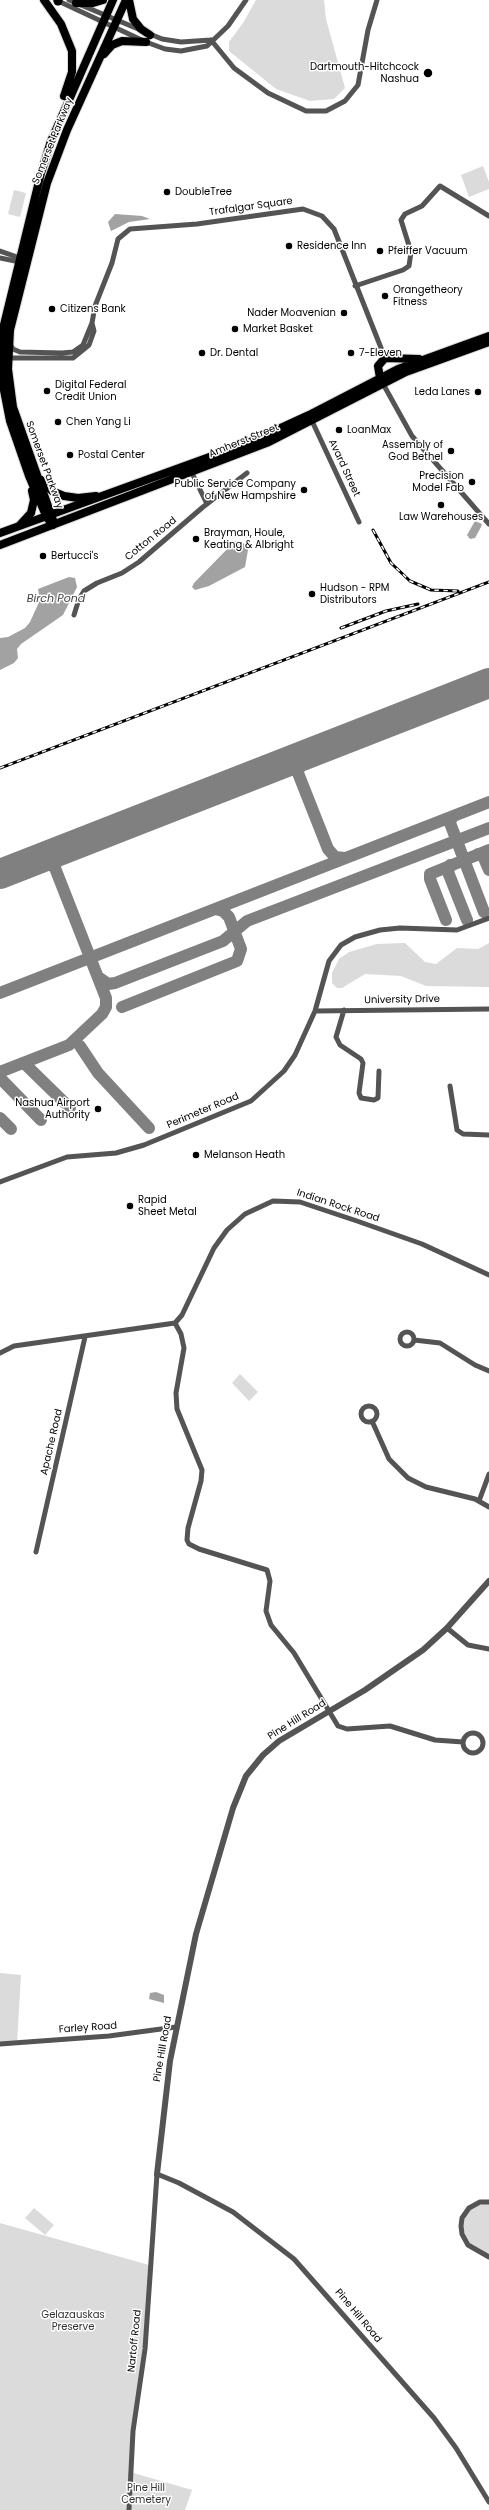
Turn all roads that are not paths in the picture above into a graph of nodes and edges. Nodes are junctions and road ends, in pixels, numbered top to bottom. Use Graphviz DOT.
graph roads {
  1 [pos="44,0"];
  2 [pos="57,0"];
  3 [pos="104,0"];
  4 [pos="113,0"];
  5 [pos="126,0"];
  6 [pos="129,0"];
  7 [pos="246,0"];
  8 [pos="377,0"];
  9 [pos="73,2"];
  10 [pos="104,19"];
  11 [pos="115,24"];
  12 [pos="66,32"];
  13 [pos="148,39"];
  14 [pos="212,40"];
  15 [pos="95,68"];
  16 [pos="51,141"];
  17 [pos="489,216"];
  18 [pos="0,251"];
  19 [pos="0,258"];
  20 [pos="22,260"];
  21 [pos="355,286"];
  22 [pos="92,324"];
  23 [pos="489,336"];
  24 [pos="9,341"];
  25 [pos="489,342"];
  26 [pos="4,357"];
  27 [pos="385,358"];
  28 [pos="421,359"];
  29 [pos="381,381"];
  30 [pos="312,421"];
  31 [pos="192,473"];
  32 [pos="247,473"];
  33 [pos="33,474"];
  34 [pos="100,495"];
  35 [pos="207,504"];
  36 [pos="49,514"];
  37 [pos="360,522"];
  38 [pos="489,524"];
  39 [pos="20,525"];
  40 [pos="53,525"];
  41 [pos="0,533"];
  42 [pos="0,545"];
  43 [pos="74,615"];
  44 [pos="489,918"];
  45 [pos="489,1009"];
  46 [pos="315,1010"];
  47 [pos="344,1010"];
  48 [pos="379,1071"];
  49 [pos="450,1086"];
  50 [pos="489,1135"];
  51 [pos="0,1182"];
  52 [pos="489,1275"];
  53 [pos="175,1323"];
  54 [pos="85,1337"];
  55 [pos="414,1340"];
  56 [pos="0,1353"];
  57 [pos="489,1371"];
  58 [pos="372,1421"];
  59 [pos="489,1474"];
  60 [pos="479,1501"];
  61 [pos="489,1507"];
  62 [pos="36,1552"];
  63 [pos="489,1581"];
  64 [pos="447,1628"];
  65 [pos="489,1650"];
  66 [pos="329,1712"];
  67 [pos="462,1742"];
  68 [pos="176,2026"];
  69 [pos="0,2044"];
  70 [pos="157,2174"];
  71 [pos="489,2202"];
  72 [pos="489,2257"];
  73 [pos="489,2502"];
  74 [pos="129,2510"];
  1 -- 12 [label="main road"];
  2 -- 10 [label="street"];
  2 -- 12 [label="main road"];
  3 -- 9 [label="main road"];
  4 -- 10 [label="main road, Somerset Parkway"];
  5 -- 11 [label="main road, Somerset Parkway"];
  6 -- 13 [label="main road"];
  7 -- 14 [label="street"];
  8 -- 14 [label="street"];
  9 -- 10 [label="street"];
  10 -- 11 [label="street"];
  10 -- 16 [label="main road, Somerset Parkway"];
  11 -- 13 [label="street"];
  11 -- 13 [label="street"];
  11 -- 15 [label="main road, Somerset Parkway"];
  12 -- 16 [label="main road"];
  13 -- 14 [label="street"];
  13 -- 14 [label="street"];
  13 -- 15 [label="main road"];
  15 -- 20 [label="main road, Somerset Parkway"];
  16 -- 20 [label="main road, Somerset Parkway"];
  17 -- 21 [label="street"];
  18 -- 20 [label="street"];
  19 -- 20 [label="street"];
  20 -- 24 [label="main road, Somerset Parkway"];
  20 -- 26 [label="main road, Somerset Parkway"];
  21 -- 22 [label="street, Trafalgar Square"];
  21 -- 27 [label="street, Trafalgar Square"];
  22 -- 24 [label="street, Trafalgar Square"];
  22 -- 26 [label="street, Trafalgar Square"];
  23 -- 28 [label="main road, Amherst Street"];
  24 -- 26 [label="main road, Somerset Parkway"];
  25 -- 29 [label="main road, Amherst Street"];
  26 -- 33 [label="main road, Somerset Parkway"];
  27 -- 28 [label="main road"];
  27 -- 29 [label="main road"];
  28 -- 29 [label="main road, Amherst Street"];
  29 -- 30 [label="main road, Amherst Street"];
  29 -- 34 [label="main road, Amherst Street"];
  29 -- 38 [label="street"];
  30 -- 31 [label="main road, Amherst Street"];
  30 -- 37 [label="street, Avard Street"];
  31 -- 35 [label="street"];
  31 -- 40 [label="main road, Amherst Street"];
  32 -- 35 [label="street, Cotton Road"];
  33 -- 34 [label="main road"];
  33 -- 36 [label="main road, Somerset Parkway"];
  33 -- 39 [label="main road"];
  34 -- 36 [label="main road, Amherst Street"];
  35 -- 43 [label="street, Cotton Road"];
  36 -- 39 [label="main road, Amherst Street"];
  36 -- 40 [label="main road, Somerset Parkway"];
  39 -- 41 [label="main road, Amherst Street"];
  40 -- 42 [label="main road, Amherst Street"];
  44 -- 46 [label="street, Perimeter Road"];
  45 -- 47 [label="street, University Drive"];
  46 -- 47 [label="street, University Drive"];
  46 -- 51 [label="street, Perimeter Road"];
  47 -- 48 [label="street"];
  49 -- 50 [label="street"];
  52 -- 53 [label="street, Indian Rock Road"];
  53 -- 54 [label="street"];
  53 -- 66 [label="street"];
  54 -- 56 [label="street"];
  54 -- 62 [label="street, Apache Road"];
  55 -- 57 [label="street"];
  58 -- 60 [label="street"];
  59 -- 60 [label="street"];
  60 -- 61 [label="street"];
  63 -- 64 [label="street, Pine Hill Road"];
  64 -- 65 [label="street"];
  64 -- 66 [label="street, Pine Hill Road"];
  66 -- 67 [label="street"];
  66 -- 68 [label="street, Pine Hill Road"];
  67 -- 67 [label="street"];
  68 -- 69 [label="street, Farley Road"];
  68 -- 70 [label="street, Pine Hill Road"];
  70 -- 73 [label="street, Pine Hill Road"];
  70 -- 74 [label="street, Nartoff Road"];
  71 -- 72 [label="street"];
}
